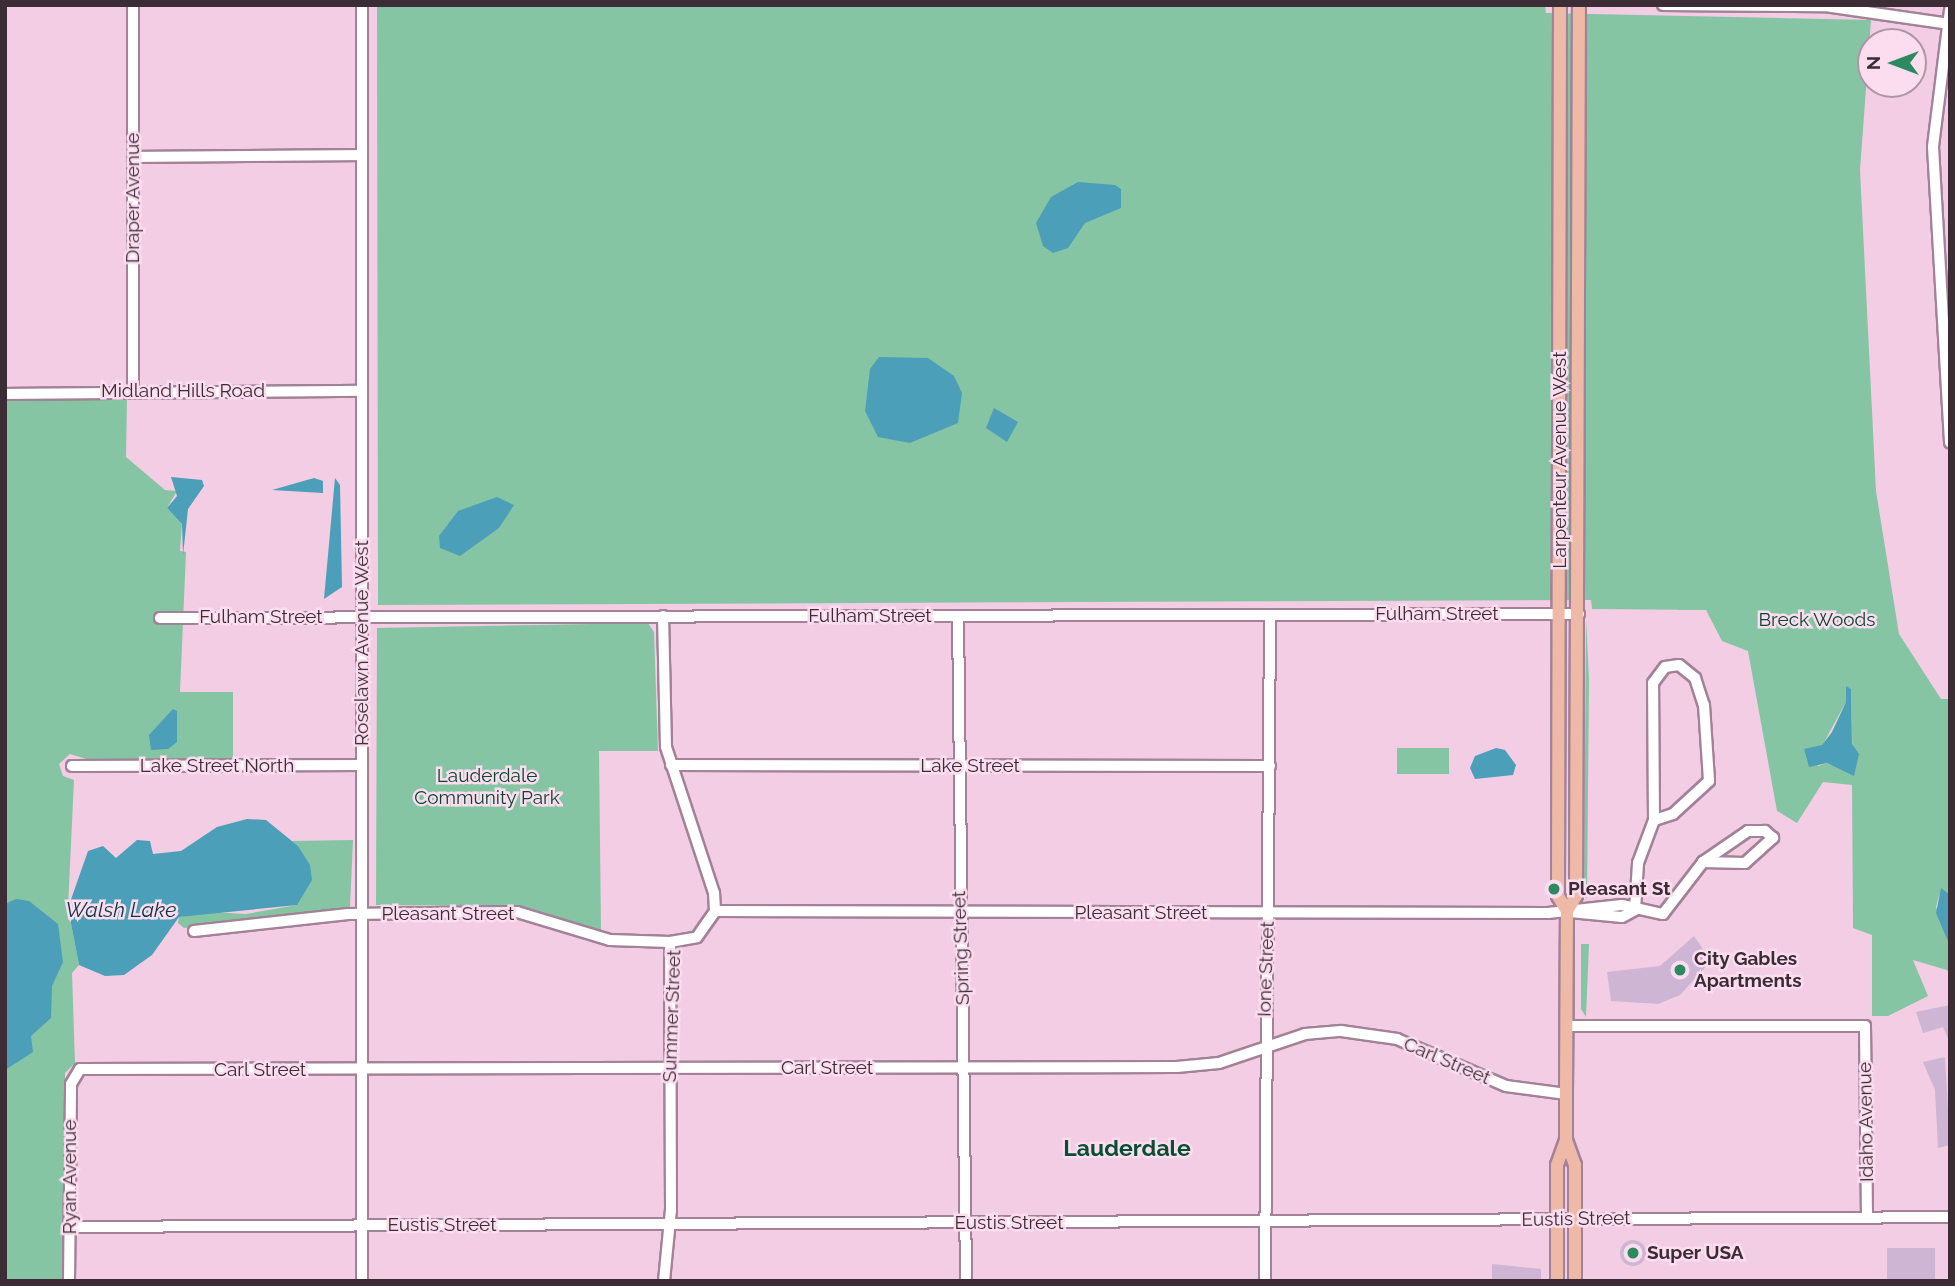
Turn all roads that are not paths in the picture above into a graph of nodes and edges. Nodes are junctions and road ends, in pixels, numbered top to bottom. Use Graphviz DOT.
graph roads {
  1 [pos="133,5"];
  2 [pos="362,5"];
  3 [pos="1560,5"];
  4 [pos="1579,5"];
  5 [pos="1663,5"];
  6 [pos="1950,10"];
  7 [pos="1948,24"];
  8 [pos="1936,85"];
  9 [pos="1950,85"];
  10 [pos="362,155"];
  11 [pos="133,156"];
  12 [pos="1936,245"];
  13 [pos="1950,269"];
  14 [pos="1950,325"];
  15 [pos="1943,351"];
  16 [pos="133,391"];
  17 [pos="362,391"];
  18 [pos="5,394"];
  19 [pos="1947,395"];
  20 [pos="1950,443"];
  21 [pos="1560,614"];
  22 [pos="1579,614"];
  23 [pos="663,616"];
  24 [pos="958,616"];
  25 [pos="1270,616"];
  26 [pos="362,617"];
  27 [pos="160,618"];
  28 [pos="362,765"];
  29 [pos="671,765"];
  30 [pos="72,766"];
  31 [pos="957,766"];
  32 [pos="1270,766"];
  33 [pos="1654,820"];
  34 [pos="1703,862"];
  35 [pos="1635,910"];
  36 [pos="715,911"];
  37 [pos="1567,911"];
  38 [pos="961,913"];
  39 [pos="1268,913"];
  40 [pos="362,914"];
  41 [pos="194,931"];
  42 [pos="670,942"];
  43 [pos="1567,1026"];
  44 [pos="1264,1046"];
  45 [pos="964,1067"];
  46 [pos="669,1069"];
  47 [pos="362,1070"];
  48 [pos="73,1074"];
  49 [pos="1566,1094"];
  50 [pos="1566,1140"];
  51 [pos="1950,1217"];
  52 [pos="1575,1218"];
  53 [pos="1867,1218"];
  54 [pos="1557,1219"];
  55 [pos="1264,1223"];
  56 [pos="965,1224"];
  57 [pos="362,1225"];
  58 [pos="668,1225"];
  59 [pos="69,1227"];
  60 [pos="69,1281"];
  61 [pos="362,1281"];
  62 [pos="664,1281"];
  63 [pos="966,1281"];
  64 [pos="1265,1281"];
  65 [pos="1557,1281"];
  66 [pos="1575,1281"];
  1 -- 11 [label="street, Draper Avenue"];
  2 -- 10 [label="street, Roselawn Avenue West"];
  3 -- 21 [label="main road, Larpenteur Avenue West"];
  4 -- 22 [label="main road, Larpenteur Avenue West"];
  5 -- 7 [label="street"];
  6 -- 7 [label="street"];
  7 -- 8 [label="street"];
  8 -- 9 [label="street"];
  8 -- 12 [label="street"];
  10 -- 11 [label="street"];
  10 -- 17 [label="street, Roselawn Avenue West"];
  11 -- 16 [label="street, Draper Avenue"];
  12 -- 13 [label="street"];
  12 -- 15 [label="street"];
  14 -- 15 [label="street"];
  15 -- 19 [label="street"];
  16 -- 17 [label="street, Midland Hills Road"];
  16 -- 18 [label="street, Midland Hills Road"];
  17 -- 26 [label="street, Roselawn Avenue West"];
  19 -- 20 [label="street"];
  21 -- 22 [label="street, Fulham Street"];
  21 -- 25 [label="street, Fulham Street"];
  21 -- 37 [label="main road, Larpenteur Avenue West"];
  22 -- 37 [label="main road, Larpenteur Avenue West"];
  23 -- 24 [label="street, Fulham Street"];
  23 -- 26 [label="street, Fulham Street"];
  23 -- 29 [label="street"];
  24 -- 25 [label="street, Fulham Street"];
  24 -- 31 [label="street, Spring Street"];
  25 -- 32 [label="street, Ione Street"];
  26 -- 27 [label="street, Fulham Street"];
  26 -- 28 [label="street, Roselawn Avenue West"];
  28 -- 30 [label="street, Lake Street North"];
  28 -- 40 [label="street, Roselawn Avenue West"];
  29 -- 31 [label="street, Lake Street"];
  29 -- 36 [label="street"];
  31 -- 32 [label="street, Lake Street"];
  31 -- 38 [label="street, Spring Street"];
  32 -- 39 [label="street, Ione Street"];
  33 -- 33 [label="street"];
  33 -- 35 [label="street"];
  34 -- 34 [label="street"];
  34 -- 35 [label="street, Pleasant Street"];
  35 -- 37 [label="street, Pleasant Street"];
  36 -- 38 [label="street, Pleasant Street"];
  36 -- 42 [label="street, Summer Street"];
  37 -- 39 [label="street, Pleasant Street"];
  37 -- 43 [label="main road, Larpenteur Avenue West"];
  38 -- 39 [label="street, Pleasant Street"];
  38 -- 45 [label="street, Spring Street"];
  39 -- 44 [label="street, Ione Street"];
  40 -- 41 [label="street, Pleasant Street"];
  40 -- 42 [label="street, Pleasant Street"];
  40 -- 47 [label="street, Roselawn Avenue West"];
  42 -- 46 [label="street, Summer Street"];
  43 -- 49 [label="main road, Larpenteur Avenue West"];
  43 -- 53 [label="street, Idaho Avenue"];
  44 -- 45 [label="street, Carl Street"];
  44 -- 49 [label="street, Carl Street"];
  44 -- 55 [label="street, Ione Street"];
  45 -- 46 [label="street, Carl Street"];
  45 -- 56 [label="street, Spring Street"];
  46 -- 47 [label="street, Carl Street"];
  46 -- 58 [label="street, Summer Street"];
  47 -- 48 [label="street, Carl Street"];
  47 -- 57 [label="street, Roselawn Avenue West"];
  48 -- 59 [label="street, Ryan Avenue"];
  49 -- 50 [label="main road, Larpenteur Avenue West"];
  50 -- 52 [label="main road, Larpenteur Avenue West"];
  50 -- 54 [label="main road, Larpenteur Avenue West"];
  51 -- 53 [label="street, Eustis Street"];
  52 -- 53 [label="street, Eustis Street"];
  52 -- 54 [label="street, Eustis Street"];
  52 -- 66 [label="main road, Larpenteur Avenue West"];
  54 -- 55 [label="street, Eustis Street"];
  54 -- 65 [label="main road, Larpenteur Avenue West"];
  55 -- 56 [label="street, Eustis Street"];
  55 -- 64 [label="street, Ione Street"];
  56 -- 58 [label="street, Eustis Street"];
  56 -- 63 [label="street, Spring Street"];
  57 -- 58 [label="street, Eustis Street"];
  57 -- 59 [label="street, Eustis Street"];
  57 -- 61 [label="street, Roselawn Avenue West"];
  58 -- 62 [label="street, Summer Street"];
  59 -- 60 [label="street, Ryan Avenue"];
}
